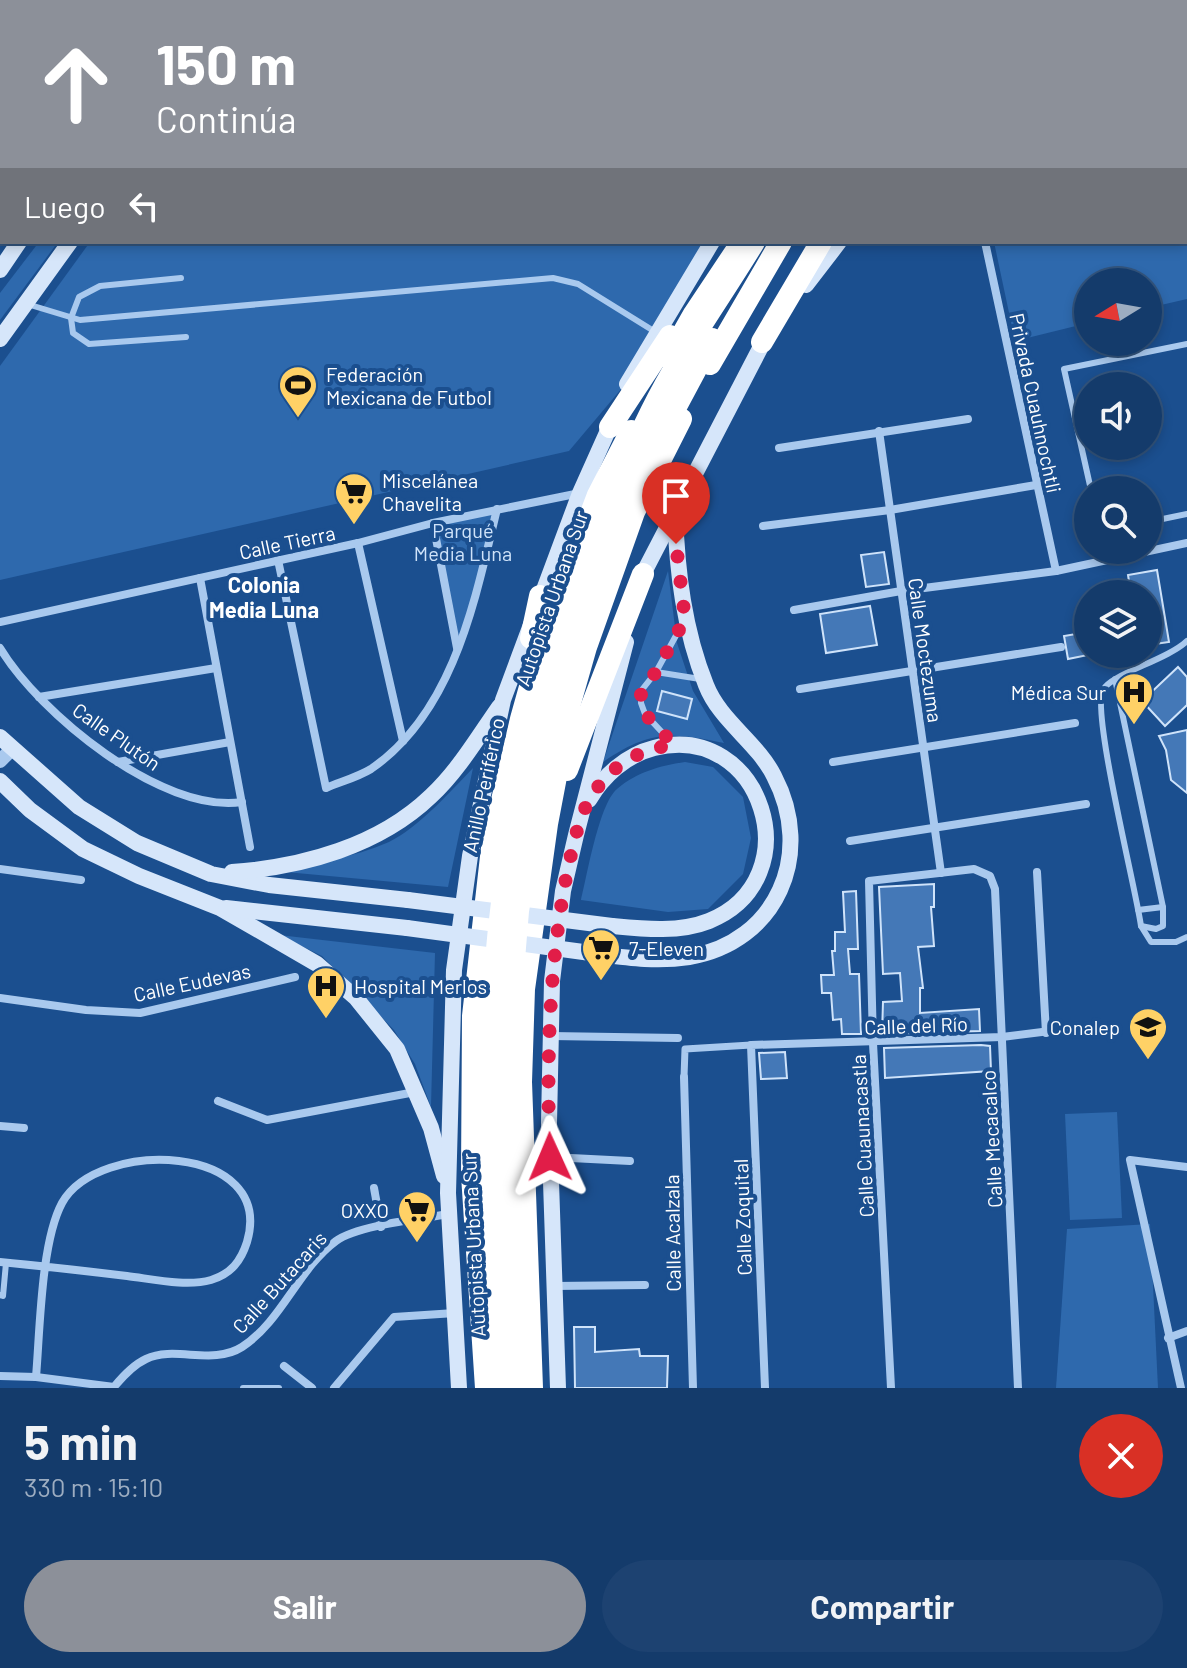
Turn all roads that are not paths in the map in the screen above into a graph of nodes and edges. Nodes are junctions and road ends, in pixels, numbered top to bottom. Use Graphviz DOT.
graph roads {
  1 [pos="18,244"];
  2 [pos="69,244"];
  3 [pos="711,244"];
  4 [pos="739,244"];
  5 [pos="740,244"];
  6 [pos="753,244"];
  7 [pos="768,244"];
  8 [pos="780,244"];
  9 [pos="820,244"];
  10 [pos="837,244"];
  11 [pos="985,244"];
  12 [pos="0,270"];
  13 [pos="181,278"];
  14 [pos="25,304"];
  15 [pos="71,318"];
  16 [pos="657,333"];
  17 [pos="186,337"];
  18 [pos="0,339"];
  19 [pos="762,342"];
  20 [pos="1187,344"];
  21 [pos="968,419"];
  22 [pos="610,427"];
  23 [pos="879,431"];
  24 [pos="779,448"];
  25 [pos="1088,476"];
  26 [pos="1036,485"];
  27 [pos="580,493"];
  28 [pos="497,509"];
  29 [pos="890,510"];
  30 [pos="675,511"];
  31 [pos="1187,514"];
  32 [pos="1162,519"];
  33 [pos="433,523"];
  34 [pos="763,526"];
  35 [pos="358,543"];
  36 [pos="1187,543"];
  37 [pos="278,560"];
  38 [pos="1056,571"];
  39 [pos="643,574"];
  40 [pos="200,578"];
  41 [pos="901,591"];
  42 [pos="540,596"];
  43 [pos="794,610"];
  44 [pos="685,619"];
  45 [pos="0,622"];
  46 [pos="1187,641"];
  47 [pos="1061,647"];
  48 [pos="0,648"];
  49 [pos="457,648"];
  50 [pos="216,668"];
  51 [pos="913,669"];
  52 [pos="656,672"];
  53 [pos="1115,679"];
  54 [pos="704,680"];
  55 [pos="800,689"];
  56 [pos="39,697"];
  57 [pos="503,700"];
  58 [pos="1075,723"];
  59 [pos="230,742"];
  60 [pos="403,742"];
  61 [pos="674,745"];
  62 [pos="923,747"];
  63 [pos="4,749"];
  64 [pos="117,762"];
  65 [pos="833,762"];
  66 [pos="0,781"];
  67 [pos="242,802"];
  68 [pos="1086,804"];
  69 [pos="547,824"];
  70 [pos="934,827"];
  71 [pos="576,835"];
  72 [pos="493,839"];
  73 [pos="850,841"];
  74 [pos="250,847"];
  75 [pos="0,869"];
  76 [pos="1037,872"];
  77 [pos="941,873"];
  78 [pos="211,874"];
  79 [pos="81,880"];
  80 [pos="1163,907"];
  81 [pos="220,908"];
  82 [pos="1138,910"];
  83 [pos="1141,926"];
  84 [pos="1187,937"];
  85 [pos="295,977"];
  86 [pos="0,998"];
  87 [pos="1082,1027"];
  88 [pos="1046,1033"];
  89 [pos="551,1036"];
  90 [pos="1002,1037"];
  91 [pos="678,1038"];
  92 [pos="873,1043"];
  93 [pos="751,1045"];
  94 [pos="684,1077"];
  95 [pos="416,1092"];
  96 [pos="218,1101"];
  97 [pos="0,1126"];
  98 [pos="24,1128"];
  99 [pos="550,1157"];
  100 [pos="630,1161"];
  101 [pos="1187,1167"];
  102 [pos="374,1188"];
  103 [pos="448,1193"];
  104 [pos="449,1214"];
  105 [pos="381,1227"];
  106 [pos="3,1262"];
  107 [pos="46,1267"];
  108 [pos="645,1285"];
  109 [pos="554,1286"];
  110 [pos="0,1295"];
  111 [pos="455,1313"];
  112 [pos="1187,1331"];
  113 [pos="1168,1338"];
  114 [pos="284,1366"];
  115 [pos="0,1376"];
  116 [pos="36,1377"];
  117 [pos="114,1388"];
  118 [pos="243,1388"];
  119 [pos="279,1388"];
  120 [pos="312,1388"];
  121 [pos="334,1388"];
  122 [pos="459,1388"];
  123 [pos="486,1388"];
  124 [pos="504,1388"];
  125 [pos="520,1388"];
  126 [pos="532,1388"];
  127 [pos="558,1388"];
  128 [pos="693,1388"];
  129 [pos="765,1388"];
  130 [pos="891,1388"];
  131 [pos="1018,1388"];
  132 [pos="1181,1388"];
  1 -- 12 [label="main road"];
  2 -- 14 [label="main road"];
  3 -- 16 [label="main road"];
  4 -- 22 [label="highway"];
  5 -- 72 [label="highway, Anillo Periférico"];
  6 -- 124 [label="highway, Autopista Urbana Sur, bridge"];
  7 -- 125 [label="highway, Autopista Urbana Sur, bridge"];
  8 -- 69 [label="highway"];
  9 -- 19 [label="highway"];
  10 -- 19 [label="main road"];
  11 -- 26 [label="street, Privada Cuauhnochtli"];
  13 -- 15 [label="lane"];
  14 -- 15 [label="lane"];
  14 -- 18 [label="main road"];
  15 -- 16 [label="lane"];
  15 -- 17 [label="lane"];
  16 -- 22 [label="main road"];
  19 -- 30 [label="main road"];
  20 -- 25 [label="lane"];
  21 -- 23 [label="street"];
  22 -- 27 [label="main road"];
  23 -- 24 [label="street"];
  23 -- 29 [label="street, Calle Moctezuma"];
  26 -- 29 [label="street"];
  26 -- 38 [label="street, Privada Cuauhnochtli"];
  27 -- 28 [label="street, Calle Tierra"];
  27 -- 42 [label="main road"];
  28 -- 33 [label="street, Calle Tierra"];
  28 -- 49 [label="street"];
  29 -- 34 [label="street"];
  29 -- 41 [label="street, Calle Moctezuma"];
  30 -- 39 [label="main road"];
  30 -- 44 [label="main road"];
  31 -- 32 [label="lane"];
  33 -- 35 [label="street, Calle Tierra"];
  33 -- 49 [label="street"];
  35 -- 37 [label="street, Calle Tierra"];
  35 -- 60 [label="street"];
  36 -- 38 [label="street"];
  37 -- 40 [label="street, Calle Tierra"];
  37 -- 60 [label="street"];
  38 -- 41 [label="street"];
  39 -- 69 [label="highway"];
  39 -- 71 [label="main road"];
  40 -- 45 [label="street, Calle Tierra"];
  40 -- 50 [label="street"];
  41 -- 43 [label="street"];
  41 -- 51 [label="street, Calle Moctezuma"];
  42 -- 57 [label="main road"];
  42 -- 72 [label="highway"];
  44 -- 52 [label="lane"];
  44 -- 54 [label="main road"];
  46 -- 53 [label="lane"];
  47 -- 51 [label="street"];
  48 -- 56 [label="street, Calle Plutón"];
  49 -- 60 [label="street"];
  50 -- 56 [label="street"];
  50 -- 59 [label="street"];
  51 -- 55 [label="street"];
  51 -- 62 [label="street, Calle Moctezuma"];
  52 -- 54 [label="lane"];
  52 -- 61 [label="lane"];
  53 -- 80 [label="lane"];
  53 -- 82 [label="lane"];
  54 -- 81 [label="main road, bridge"];
  56 -- 64 [label="street, Calle Plutón"];
  57 -- 78 [label="main road"];
  57 -- 103 [label="main road"];
  58 -- 62 [label="street"];
  59 -- 64 [label="street"];
  59 -- 67 [label="street"];
  61 -- 71 [label="main road"];
  61 -- 78 [label="main road, bridge"];
  62 -- 65 [label="street"];
  62 -- 70 [label="street, Calle Moctezuma"];
  63 -- 78 [label="main road"];
  64 -- 67 [label="street, Calle Plutón"];
  66 -- 81 [label="main road"];
  67 -- 74 [label="street"];
  68 -- 70 [label="street"];
  69 -- 126 [label="highway"];
  70 -- 73 [label="street"];
  70 -- 77 [label="street, Calle Moctezuma"];
  71 -- 89 [label="main road"];
  72 -- 123 [label="highway, Anillo Periférico"];
  75 -- 79 [label="street"];
  76 -- 88 [label="street"];
  77 -- 90 [label="street, Calle Mecacalco"];
  77 -- 92 [label="street, Calle Cuaunacastla"];
  80 -- 82 [label="lane"];
  80 -- 83 [label="lane"];
  81 -- 95 [label="main road"];
  82 -- 83 [label="lane"];
  83 -- 84 [label="lane"];
  85 -- 86 [label="street, Calle Eudevas"];
  87 -- 88 [label="street, Calle del Río"];
  88 -- 90 [label="street, Calle del Río"];
  89 -- 91 [label="street"];
  89 -- 99 [label="main road"];
  90 -- 92 [label="street, Calle del Río"];
  90 -- 131 [label="street, Calle Mecacalco"];
  92 -- 93 [label="street, Calle del Río"];
  92 -- 130 [label="street, Calle Cuaunacastla"];
  93 -- 94 [label="street"];
  93 -- 129 [label="street, Calle Zoquital"];
  94 -- 128 [label="street, Calle Acalzala"];
  95 -- 96 [label="street"];
  95 -- 103 [label="main road"];
  97 -- 98 [label="street"];
  99 -- 100 [label="street"];
  99 -- 109 [label="main road"];
  101 -- 113 [label="street"];
  102 -- 105 [label="street"];
  103 -- 104 [label="main road"];
  104 -- 105 [label="street, Calle Butacaris"];
  104 -- 111 [label="main road"];
  105 -- 117 [label="street, Calle Butacaris"];
  106 -- 107 [label="street"];
  106 -- 110 [label="lane"];
  107 -- 107 [label="street"];
  107 -- 116 [label="street"];
  108 -- 109 [label="street"];
  109 -- 127 [label="main road"];
  111 -- 121 [label="street"];
  111 -- 122 [label="main road"];
  112 -- 113 [label="street"];
  113 -- 132 [label="street"];
  114 -- 120 [label="street"];
  115 -- 116 [label="street, Calle Butacaris"];
  116 -- 117 [label="street, Calle Butacaris"];
  118 -- 119 [label="lane"];
}
